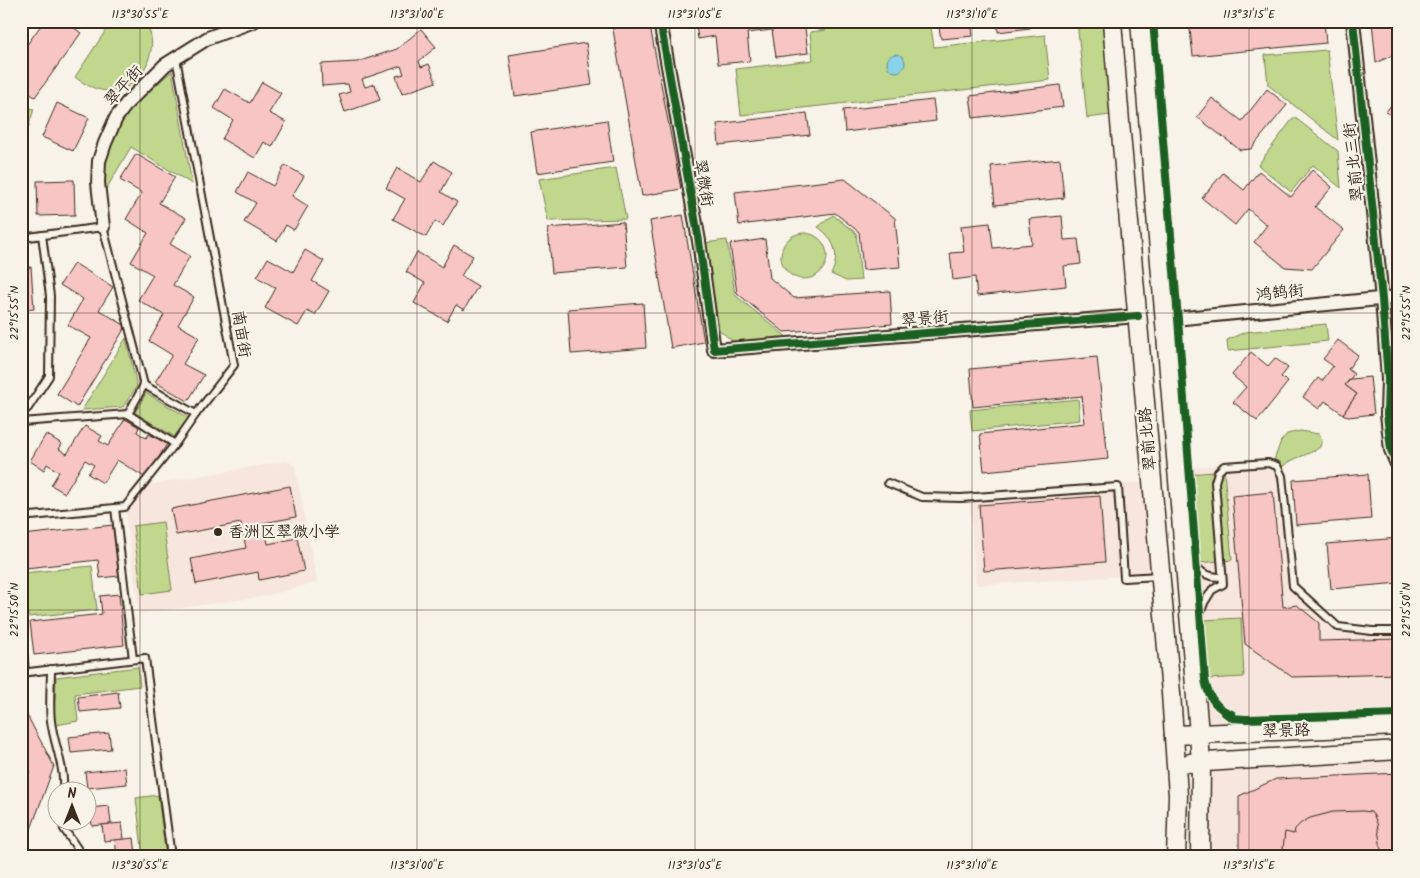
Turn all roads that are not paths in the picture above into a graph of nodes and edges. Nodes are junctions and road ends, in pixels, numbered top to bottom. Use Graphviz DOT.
graph roads {
  1 [pos="254,21"];
  2 [pos="660,21"];
  3 [pos="1112,21"];
  4 [pos="1140,21"];
  5 [pos="1353,21"];
  6 [pos="176,58"];
  7 [pos="103,227"];
  8 [pos="42,235"];
  9 [pos="21,238"];
  10 [pos="1399,297"];
  11 [pos="1382,299"];
  12 [pos="1138,316"];
  13 [pos="1164,320"];
  14 [pos="714,350"];
  15 [pos="144,385"];
  16 [pos="21,414"];
  17 [pos="128,414"];
  18 [pos="196,414"];
  19 [pos="21,422"];
  20 [pos="175,444"];
  21 [pos="1399,469"];
  22 [pos="888,483"];
  23 [pos="21,508"];
  24 [pos="115,508"];
  25 [pos="22,517"];
  26 [pos="1183,549"];
  27 [pos="1160,576"];
  28 [pos="1223,580"];
  29 [pos="1399,630"];
  30 [pos="21,633"];
  31 [pos="1192,644"];
  32 [pos="133,660"];
  33 [pos="51,669"];
  34 [pos="23,672"];
  35 [pos="1399,726"];
  36 [pos="1199,734"];
  37 [pos="1174,735"];
  38 [pos="1399,750"];
  39 [pos="1201,763"];
  40 [pos="1176,764"];
  41 [pos="63,780"];
  42 [pos="65,830"];
  43 [pos="83,857"];
  44 [pos="170,857"];
  45 [pos="1176,857"];
  46 [pos="1200,857"];
  1 -- 6 [label="street, 翠平街"];
  2 -- 14 [label="street, 翠微街"];
  3 -- 12 [label="main road, 翠前北路"];
  4 -- 13 [label="main road, 翠前北路"];
  5 -- 11 [label="street, 翠前北三街"];
  6 -- 7 [label="street, 翠平街"];
  6 -- 18 [label="lane, 南亩街"];
  7 -- 8 [label="lane"];
  7 -- 15 [label="lane"];
  8 -- 9 [label="lane"];
  8 -- 16 [label="lane"];
  10 -- 11 [label="street, 鸿鹄街"];
  11 -- 13 [label="street, 鸿鹄街"];
  11 -- 21 [label="street, 翠前北三街"];
  12 -- 14 [label="street, 翠景街"];
  12 -- 27 [label="main road, 翠前北路"];
  13 -- 26 [label="main road, 翠前北路"];
  15 -- 17 [label="lane"];
  15 -- 18 [label="lane"];
  17 -- 19 [label="lane"];
  17 -- 20 [label="lane"];
  18 -- 20 [label="lane, 南亩街"];
  20 -- 24 [label="lane, 南亩街"];
  22 -- 27 [label="lane"];
  23 -- 25 [label="lane"];
  24 -- 25 [label="lane, 南亩街"];
  24 -- 32 [label="lane"];
  26 -- 28 [label="lane"];
  26 -- 31 [label="main road, 翠前北路"];
  27 -- 37 [label="main road, 翠前北路"];
  28 -- 29 [label="lane"];
  28 -- 31 [label="lane"];
  30 -- 34 [label="lane"];
  31 -- 36 [label="main road, 翠前北路"];
  32 -- 33 [label="lane"];
  32 -- 44 [label="lane"];
  33 -- 34 [label="lane"];
  33 -- 41 [label="lane"];
  35 -- 36 [label="main road, 翠景路"];
  36 -- 37 [label="main road, 翠景路"];
  36 -- 39 [label="main road, 翠前北路"];
  37 -- 40 [label="main road, 翠前北路"];
  38 -- 39 [label="main road, 翠景路"];
  39 -- 40 [label="main road, 翠景路"];
  39 -- 46 [label="main road, 翠前北路"];
  40 -- 45 [label="main road, 翠前北路"];
  42 -- 43 [label="lane"];
}
